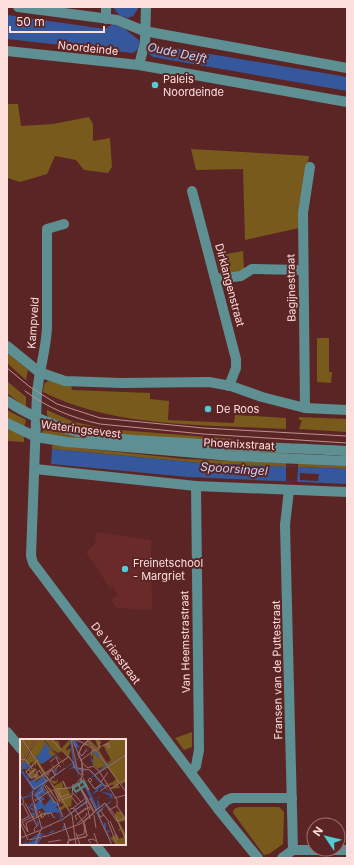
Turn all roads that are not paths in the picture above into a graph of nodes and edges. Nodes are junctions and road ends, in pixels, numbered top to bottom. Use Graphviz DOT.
graph roads {
  1 [pos="18,7"];
  2 [pos="106,7"];
  3 [pos="146,7"];
  4 [pos="106,19"];
  5 [pos="144,31"];
  6 [pos="7,51"];
  7 [pos="139,65"];
  8 [pos="347,68"];
  9 [pos="347,102"];
  10 [pos="310,167"];
  11 [pos="192,190"];
  12 [pos="64,224"];
  13 [pos="302,270"];
  14 [pos="217,279"];
  15 [pos="7,346"];
  16 [pos="39,372"];
  17 [pos="229,386"];
  18 [pos="7,401"];
  19 [pos="305,408"];
  20 [pos="347,410"];
  21 [pos="36,419"];
  22 [pos="7,423"];
  23 [pos="36,437"];
  24 [pos="130,443"];
  25 [pos="347,451"];
  26 [pos="347,461"];
  27 [pos="35,469"];
  28 [pos="196,486"];
  29 [pos="289,490"];
  30 [pos="347,492"];
  31 [pos="7,732"];
  32 [pos="20,748"];
  33 [pos="192,771"];
  34 [pos="292,798"];
  35 [pos="218,809"];
  36 [pos="96,845"];
  37 [pos="293,850"];
  38 [pos="347,850"];
  39 [pos="106,858"];
  40 [pos="258,858"];
  41 [pos="282,858"];
  1 -- 4 [label="street"];
  2 -- 4 [label="street"];
  3 -- 5 [label="street"];
  4 -- 5 [label="street"];
  5 -- 7 [label="street"];
  5 -- 8 [label="street"];
  6 -- 7 [label="street, Noordeinde"];
  7 -- 9 [label="street, Noordeinde"];
  10 -- 13 [label="street, Bagijnestraat"];
  11 -- 14 [label="street, Dirklangenstraat"];
  12 -- 16 [label="street, Kampveld"];
  13 -- 14 [label="street"];
  13 -- 19 [label="street, Bagijnestraat"];
  14 -- 17 [label="street, Dirklangenstraat"];
  15 -- 16 [label="street"];
  16 -- 17 [label="street"];
  16 -- 21 [label="street, Kampveld"];
  17 -- 19 [label="street"];
  18 -- 21 [label="street, Wateringsevest"];
  19 -- 20 [label="street"];
  21 -- 23 [label="street, Kampveld"];
  21 -- 24 [label="street, Wateringsevest"];
  22 -- 23 [label="street, Wateringsevest"];
  23 -- 24 [label="street, Wateringsevest"];
  23 -- 27 [label="street, De Vriesstraat"];
  24 -- 25 [label="street, Phoenixstraat"];
  24 -- 26 [label="street, Phoenixstraat"];
  27 -- 28 [label="street"];
  27 -- 33 [label="street, De Vriesstraat"];
  28 -- 29 [label="street"];
  28 -- 33 [label="street, Van Heemstrastraat"];
  29 -- 30 [label="street"];
  29 -- 34 [label="street, Fransen van de Puttestraat"];
  31 -- 32 [label="street"];
  33 -- 35 [label="street, De Vriesstraat"];
  34 -- 35 [label="street"];
  34 -- 37 [label="street, Fransen van de Puttestraat"];
  35 -- 40 [label="street, De Vriesstraat"];
  36 -- 39 [label="street"];
  37 -- 38 [label="street"];
  37 -- 41 [label="street"];
}
